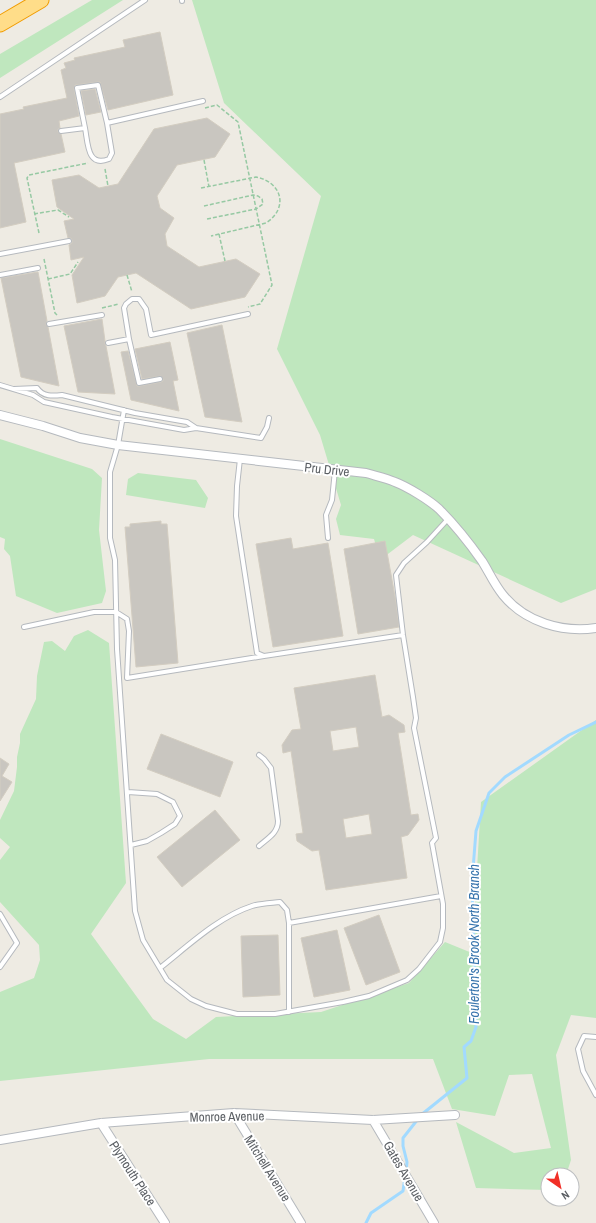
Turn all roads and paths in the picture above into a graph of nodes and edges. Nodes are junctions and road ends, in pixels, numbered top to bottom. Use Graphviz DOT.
graph roads {
  1 [pos="41,0"];
  2 [pos="145,0"];
  3 [pos="0,24"];
  4 [pos="0,97"];
  5 [pos="203,101"];
  6 [pos="202,108"];
  7 [pos="107,123"];
  8 [pos="85,128"];
  9 [pos="61,132"];
  10 [pos="204,160"];
  11 [pos="89,163"];
  12 [pos="100,167"];
  13 [pos="108,167"];
  14 [pos="105,169"];
  15 [pos="250,178"];
  16 [pos="108,186"];
  17 [pos="209,187"];
  18 [pos="201,188"];
  19 [pos="253,195"];
  20 [pos="204,206"];
  21 [pos="256,209"];
  22 [pos="34,214"];
  23 [pos="69,217"];
  24 [pos="207,219"];
  25 [pos="260,225"];
  26 [pos="39,233"];
  27 [pos="219,234"];
  28 [pos="211,236"];
  29 [pos="68,241"];
  30 [pos="0,254"];
  31 [pos="44,259"];
  32 [pos="225,261"];
  33 [pos="78,262"];
  34 [pos="38,268"];
  35 [pos="0,275"];
  36 [pos="127,275"];
  37 [pos="48,279"];
  38 [pos="132,294"];
  39 [pos="121,301"];
  40 [pos="245,307"];
  41 [pos="97,309"];
  42 [pos="248,314"];
  43 [pos="60,316"];
  44 [pos="102,316"];
  45 [pos="49,324"];
  46 [pos="129,338"];
  47 [pos="108,343"];
  48 [pos="160,379"];
  49 [pos="0,385"];
  50 [pos="14,390"];
  51 [pos="124,410"];
  52 [pos="0,415"];
  53 [pos="269,418"];
  54 [pos="123,419"];
  55 [pos="196,428"];
  56 [pos="118,445"];
  57 [pos="240,459"];
  58 [pos="335,470"];
  59 [pos="449,519"];
  60 [pos="328,538"];
  61 [pos="116,612"];
  62 [pos="24,627"];
  63 [pos="596,628"];
  64 [pos="403,635"];
  65 [pos="264,656"];
  66 [pos="259,755"];
  67 [pos="128,792"];
  68 [pos="131,845"];
  69 [pos="259,846"];
  70 [pos="441,896"];
  71 [pos="0,914"];
  72 [pos="289,923"];
  73 [pos="0,967"];
  74 [pos="160,968"];
  75 [pos="289,1012"];
  76 [pos="596,1037"];
  77 [pos="596,1095"];
  78 [pos="234,1113"];
  79 [pos="455,1115"];
  80 [pos="373,1120"];
  81 [pos="101,1123"];
  82 [pos="0,1140"];
  83 [pos="165,1223"];
  84 [pos="301,1223"];
  85 [pos="434,1223"];
  1 -- 3 [label="highway"];
  2 -- 4 [label="lane"];
  5 -- 7 [label="lane"];
  6 -- 15 [label="path"];
  7 -- 8 [label="lane"];
  7 -- 8 [label="lane"];
  8 -- 9 [label="lane"];
  10 -- 17 [label="path"];
  11 -- 22 [label="path"];
  12 -- 14 [label="path"];
  13 -- 14 [label="path"];
  14 -- 16 [label="path"];
  15 -- 17 [label="path"];
  15 -- 19 [label="path"];
  15 -- 25 [label="path"];
  17 -- 18 [label="path"];
  19 -- 20 [label="path"];
  19 -- 21 [label="path"];
  19 -- 21 [label="path"];
  21 -- 24 [label="path"];
  21 -- 25 [label="path"];
  22 -- 23 [label="path"];
  22 -- 26 [label="path"];
  25 -- 27 [label="path"];
  25 -- 40 [label="path"];
  27 -- 28 [label="path"];
  27 -- 32 [label="path"];
  29 -- 30 [label="lane"];
  31 -- 37 [label="path"];
  33 -- 37 [label="path"];
  34 -- 35 [label="lane"];
  36 -- 38 [label="path"];
  37 -- 43 [label="path"];
  39 -- 41 [label="path"];
  42 -- 46 [label="lane"];
  44 -- 45 [label="lane"];
  46 -- 47 [label="lane"];
  46 -- 48 [label="lane"];
  49 -- 50 [label="lane"];
  50 -- 51 [label="lane"];
  50 -- 54 [label="lane"];
  51 -- 54 [label="lane"];
  51 -- 55 [label="lane"];
  52 -- 56 [label="street, Pru Drive"];
  53 -- 55 [label="lane"];
  54 -- 55 [label="lane"];
  54 -- 56 [label="lane"];
  56 -- 57 [label="street, Pru Drive"];
  56 -- 61 [label="lane"];
  57 -- 58 [label="street, Pru Drive"];
  57 -- 65 [label="lane"];
  58 -- 59 [label="street, Pru Drive"];
  58 -- 60 [label="lane"];
  59 -- 63 [label="street, Pru Drive"];
  59 -- 64 [label="lane"];
  61 -- 62 [label="lane"];
  61 -- 65 [label="lane"];
  61 -- 67 [label="lane"];
  64 -- 65 [label="lane"];
  64 -- 70 [label="lane"];
  66 -- 69 [label="lane"];
  67 -- 68 [label="lane"];
  67 -- 68 [label="lane"];
  68 -- 74 [label="lane"];
  70 -- 72 [label="lane"];
  70 -- 75 [label="lane"];
  71 -- 73 [label="lane"];
  72 -- 74 [label="lane"];
  72 -- 75 [label="lane"];
  74 -- 75 [label="lane"];
  76 -- 77 [label="lane"];
  78 -- 80 [label="street, Monroe Avenue"];
  78 -- 81 [label="street, Monroe Avenue"];
  78 -- 84 [label="street, Mitchell Avenue"];
  79 -- 80 [label="street, Monroe Avenue"];
  80 -- 85 [label="street, Gates Avenue"];
  81 -- 82 [label="street, Monroe Avenue"];
  81 -- 83 [label="street, Plymouth Place"];
}
